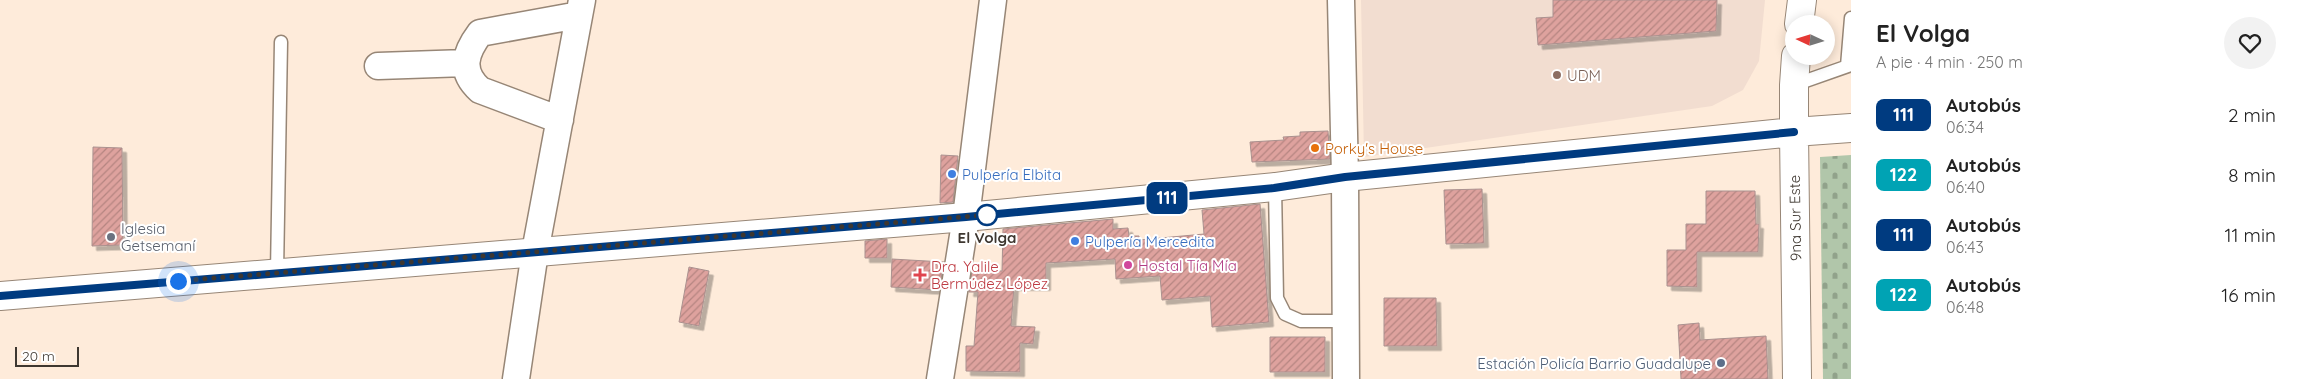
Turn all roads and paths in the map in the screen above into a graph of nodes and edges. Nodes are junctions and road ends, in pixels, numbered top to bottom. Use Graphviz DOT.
graph roads {
  1 [pos="992,0"];
  2 [pos="1341,0"];
  3 [pos="1802,0"];
  4 [pos="581,8"];
  5 [pos="1801,15"];
  6 [pos="1851,18"];
  7 [pos="280,42"];
  8 [pos="466,63"];
  9 [pos="1795,65"];
  10 [pos="378,66"];
  11 [pos="1849,66"];
  12 [pos="1794,85"];
  13 [pos="560,120"];
  14 [pos="1851,128"];
  15 [pos="1794,132"];
  16 [pos="1345,177"];
  17 [pos="1274,188"];
  18 [pos="966,217"];
  19 [pos="535,252"];
  20 [pos="276,272"];
  21 [pos="0,296"];
  22 [pos="1345,321"];
  23 [pos="516,379"];
  24 [pos="940,379"];
  25 [pos="1346,379"];
  26 [pos="1797,379"];
  1 -- 18 [label="street"];
  2 -- 16 [label="street"];
  3 -- 5 [label="street"];
  4 -- 8 [label="street"];
  4 -- 13 [label="street"];
  6 -- 11 [label="lane"];
  7 -- 20 [label="lane"];
  8 -- 10 [label="street"];
  8 -- 13 [label="street"];
  9 -- 12 [label="street, 9na Sur Este"];
  11 -- 12 [label="lane"];
  12 -- 15 [label="street, 9na Sur Este"];
  13 -- 19 [label="street"];
  14 -- 15 [label="street"];
  15 -- 16 [label="street"];
  15 -- 26 [label="street, 9na Sur Este"];
  16 -- 17 [label="street"];
  16 -- 22 [label="street"];
  17 -- 18 [label="street"];
  17 -- 22 [label="lane"];
  18 -- 19 [label="street"];
  18 -- 24 [label="street"];
  19 -- 20 [label="street"];
  19 -- 23 [label="street"];
  20 -- 21 [label="street"];
  22 -- 25 [label="street"];
}
